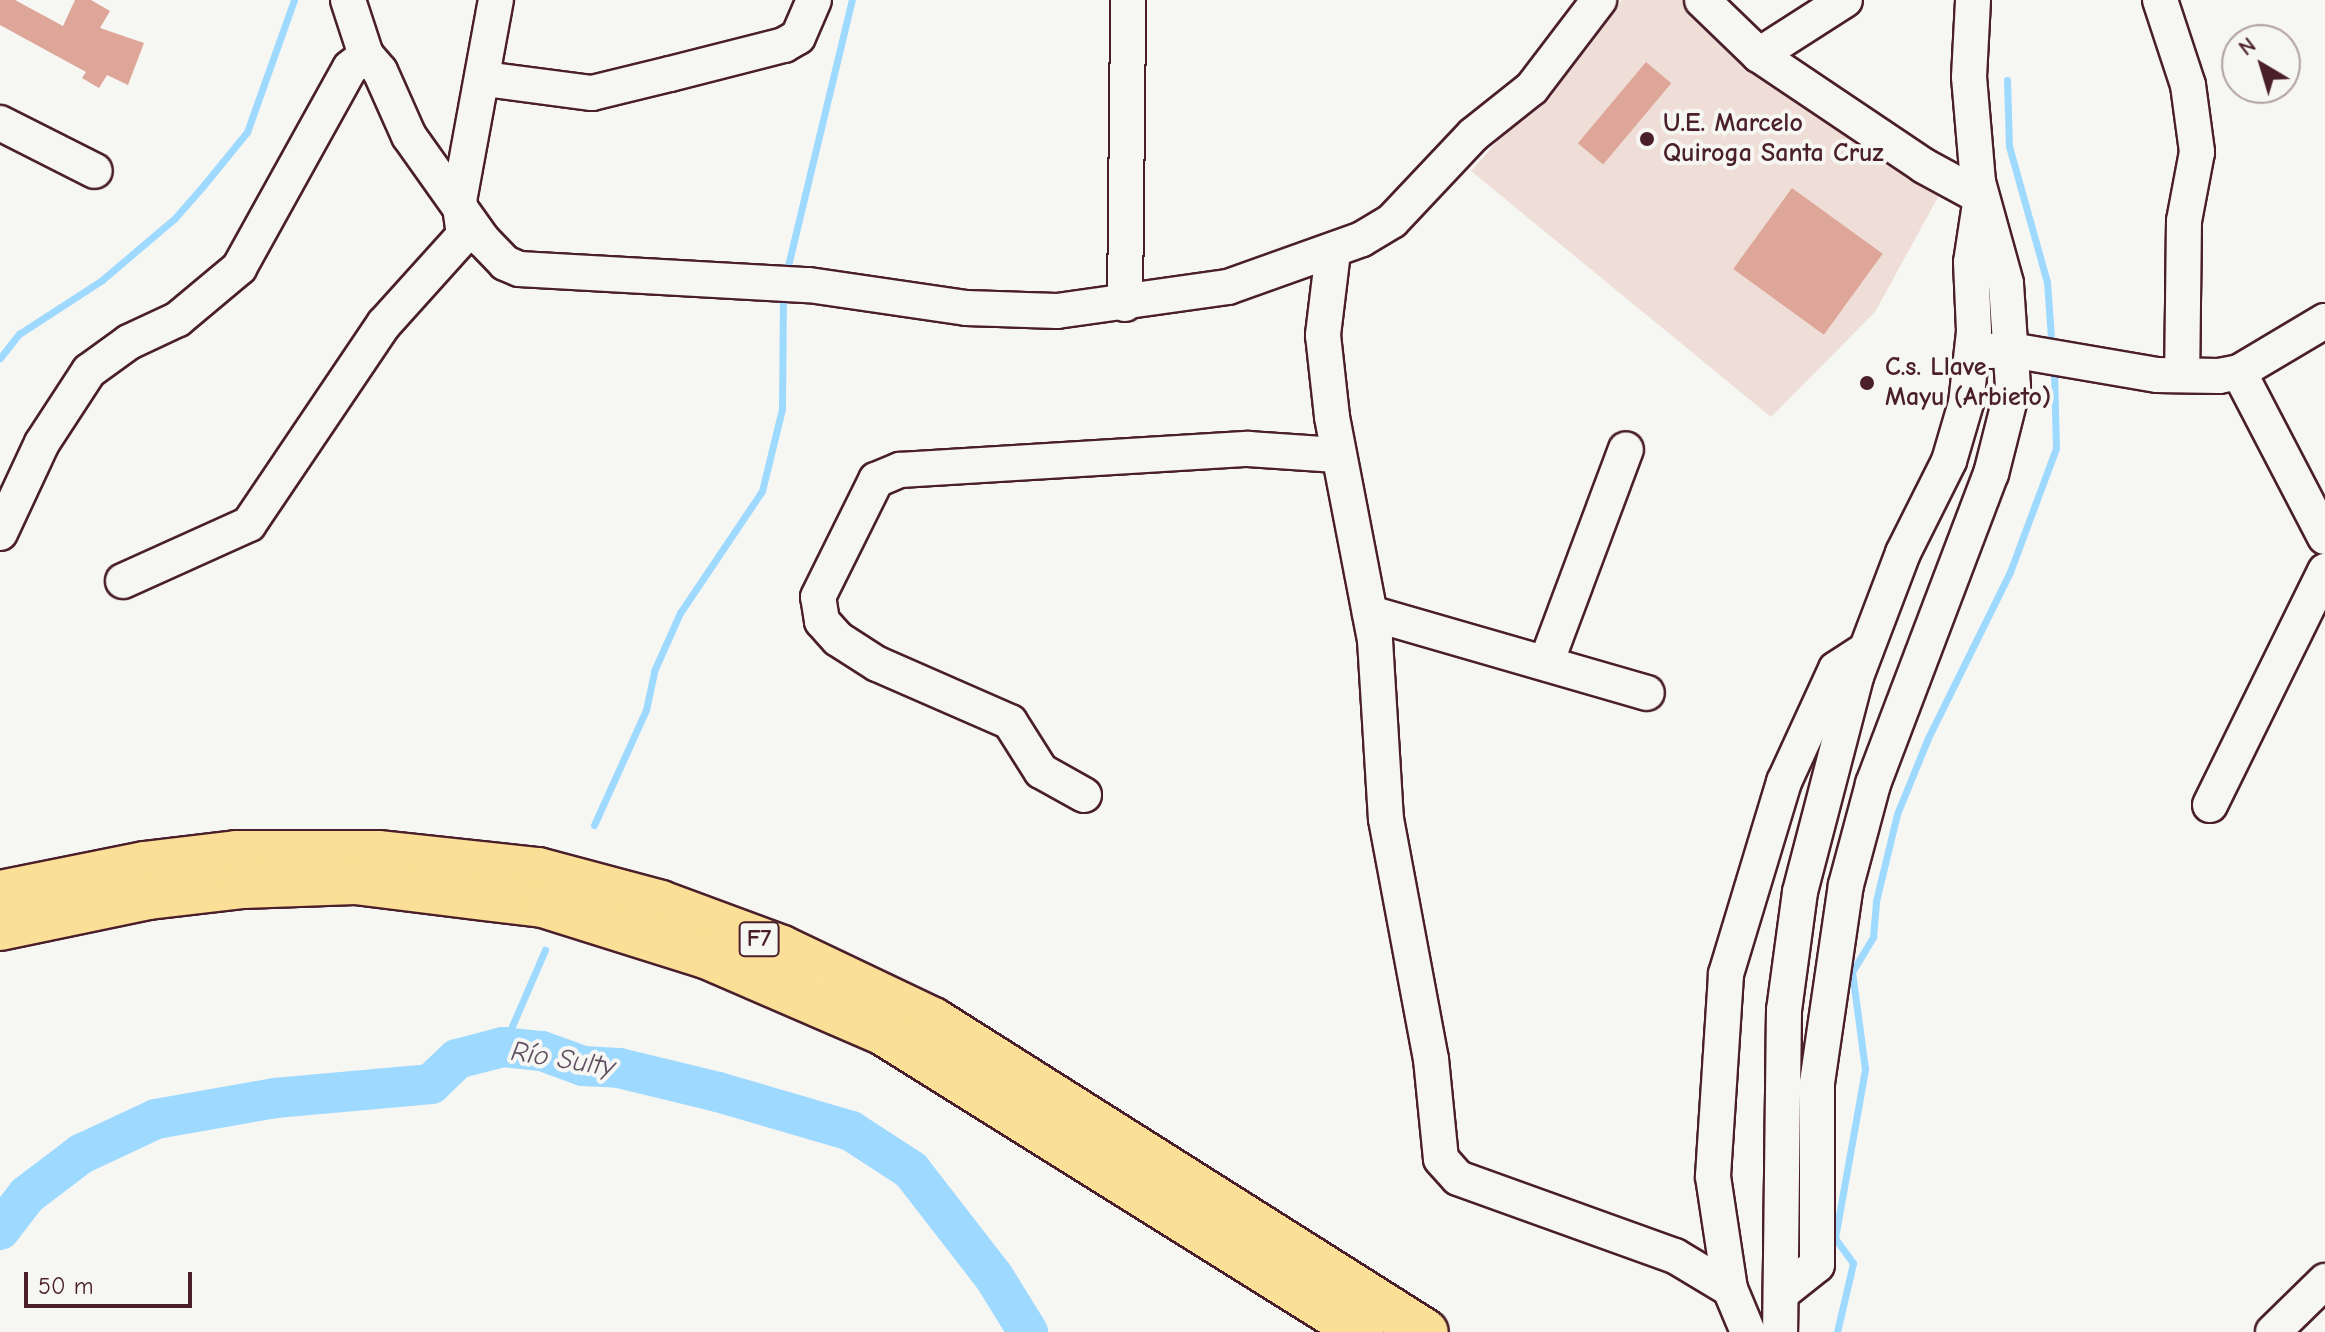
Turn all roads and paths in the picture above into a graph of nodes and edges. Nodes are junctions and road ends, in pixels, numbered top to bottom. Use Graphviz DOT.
graph roads {
  1 [pos="348,0"];
  2 [pos="496,0"];
  3 [pos="814,0"];
  4 [pos="1128,0"];
  5 [pos="1599,0"];
  6 [pos="1702,0"];
  7 [pos="1845,0"];
  8 [pos="1973,0"];
  9 [pos="2160,0"];
  10 [pos="366,55"];
  11 [pos="1759,55"];
  12 [pos="485,79"];
  13 [pos="0,123"];
  14 [pos="95,171"];
  15 [pos="1981,197"];
  16 [pos="459,201"];
  17 [pos="1333,252"];
  18 [pos="1125,304"];
  19 [pos="2325,321"];
  20 [pos="2011,350"];
  21 [pos="1972,352"];
  22 [pos="2239,372"];
  23 [pos="2182,374"];
  24 [pos="1626,449"];
  25 [pos="1337,455"];
  26 [pos="0,533"];
  27 [pos="2325,537"];
  28 [pos="2324,578"];
  29 [pos="123,581"];
  30 [pos="1370,613"];
  31 [pos="1867,649"];
  32 [pos="1546,663"];
  33 [pos="1647,693"];
  34 [pos="1084,795"];
  35 [pos="2210,805"];
  36 [pos="0,893"];
  37 [pos="0,928"];
  38 [pos="2325,1281"];
  39 [pos="1730,1289"];
  40 [pos="1783,1292"];
  41 [pos="1362,1332"];
  42 [pos="1426,1332"];
  43 [pos="1748,1332"];
  44 [pos="1780,1332"];
  45 [pos="2273,1332"];
  1 -- 10 [label="street"];
  2 -- 12 [label="street"];
  3 -- 12 [label="street"];
  4 -- 18 [label="street"];
  5 -- 17 [label="street"];
  6 -- 11 [label="street"];
  7 -- 11 [label="street"];
  8 -- 15 [label="street"];
  9 -- 23 [label="street"];
  10 -- 16 [label="street"];
  10 -- 26 [label="street"];
  11 -- 15 [label="street"];
  12 -- 16 [label="street"];
  13 -- 14 [label="street"];
  15 -- 20 [label="street"];
  15 -- 21 [label="street"];
  16 -- 18 [label="street"];
  16 -- 29 [label="street"];
  17 -- 18 [label="street"];
  17 -- 25 [label="street"];
  19 -- 22 [label="street"];
  20 -- 21 [label="street"];
  20 -- 23 [label="street"];
  20 -- 40 [label="street"];
  21 -- 31 [label="street"];
  22 -- 23 [label="street"];
  22 -- 27 [label="street"];
  24 -- 32 [label="street"];
  25 -- 30 [label="street"];
  25 -- 34 [label="street"];
  28 -- 35 [label="street"];
  30 -- 32 [label="street"];
  30 -- 39 [label="street"];
  31 -- 39 [label="street"];
  31 -- 40 [label="street"];
  32 -- 33 [label="street"];
  36 -- 42 [label="highway, F7"];
  37 -- 41 [label="highway, F7"];
  38 -- 45 [label="street"];
  39 -- 43 [label="street"];
  40 -- 44 [label="street"];
}
